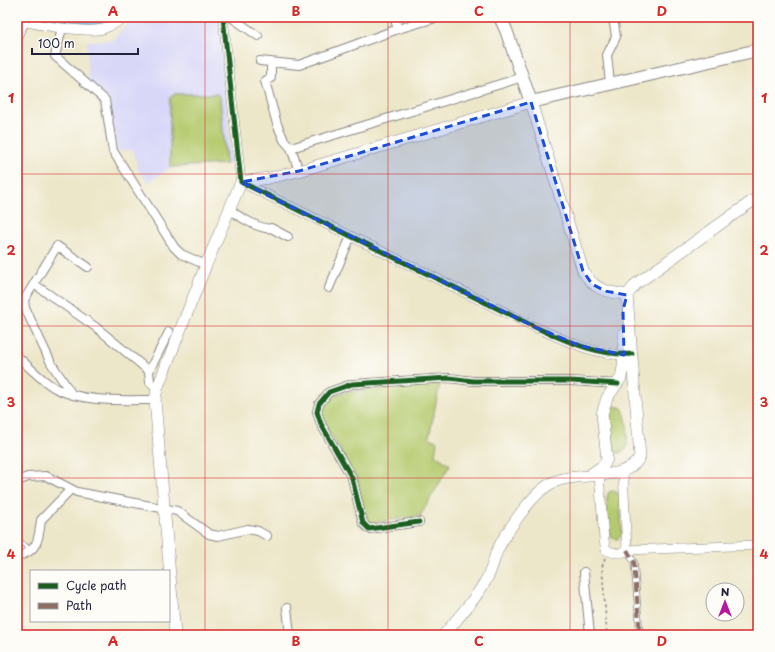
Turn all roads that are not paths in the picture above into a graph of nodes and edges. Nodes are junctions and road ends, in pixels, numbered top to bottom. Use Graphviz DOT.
graph roads {
  1 [pos="124,17"];
  2 [pos="223,17"];
  3 [pos="231,17"];
  4 [pos="394,17"];
  5 [pos="439,17"];
  6 [pos="500,17"];
  7 [pos="612,17"];
  8 [pos="29,21"];
  9 [pos="62,28"];
  10 [pos="398,29"];
  11 [pos="258,36"];
  12 [pos="17,37"];
  13 [pos="758,50"];
  14 [pos="260,61"];
  15 [pos="271,62"];
  16 [pos="522,77"];
  17 [pos="610,84"];
  18 [pos="530,102"];
  19 [pos="291,148"];
  20 [pos="299,171"];
  21 [pos="242,182"];
  22 [pos="758,197"];
  23 [pos="229,209"];
  24 [pos="352,236"];
  25 [pos="288,237"];
  26 [pos="206,266"];
  27 [pos="88,267"];
  28 [pos="34,284"];
  29 [pos="329,288"];
  30 [pos="627,297"];
  31 [pos="169,332"];
  32 [pos="628,355"];
  33 [pos="17,356"];
  34 [pos="149,371"];
  35 [pos="618,384"];
  36 [pos="71,393"];
  37 [pos="156,394"];
  38 [pos="623,472"];
  39 [pos="594,475"];
  40 [pos="20,480"];
  41 [pos="71,489"];
  42 [pos="164,508"];
  43 [pos="419,522"];
  44 [pos="266,536"];
  45 [pos="17,539"];
  46 [pos="758,545"];
  47 [pos="31,550"];
  48 [pos="627,550"];
  49 [pos="17,556"];
  50 [pos="169,570"];
  51 [pos="584,572"];
  52 [pos="170,577"];
  53 [pos="288,608"];
  54 [pos="175,635"];
  55 [pos="290,635"];
  56 [pos="444,635"];
  57 [pos="590,635"];
  58 [pos="640,635"];
  1 -- 9 [label="street"];
  2 -- 21 [label="street"];
  3 -- 11 [label="street"];
  4 -- 10 [label="street"];
  5 -- 10 [label="street"];
  6 -- 16 [label="main road"];
  7 -- 17 [label="street"];
  8 -- 9 [label="street"];
  8 -- 12 [label="street"];
  9 -- 26 [label="street"];
  10 -- 15 [label="street"];
  13 -- 17 [label="main road"];
  14 -- 15 [label="street"];
  15 -- 19 [label="street"];
  16 -- 18 [label="main road"];
  16 -- 19 [label="street"];
  17 -- 18 [label="main road"];
  18 -- 20 [label="main road"];
  18 -- 30 [label="main road"];
  19 -- 20 [label="street"];
  20 -- 21 [label="main road"];
  21 -- 23 [label="main road"];
  21 -- 24 [label="street"];
  22 -- 30 [label="main road"];
  23 -- 25 [label="street"];
  23 -- 26 [label="main road"];
  24 -- 29 [label="street"];
  24 -- 32 [label="street"];
  26 -- 37 [label="main road"];
  27 -- 28 [label="street"];
  28 -- 34 [label="street"];
  28 -- 36 [label="street"];
  30 -- 32 [label="main road"];
  31 -- 34 [label="street"];
  32 -- 35 [label="main road"];
  32 -- 38 [label="main road"];
  33 -- 36 [label="street"];
  34 -- 37 [label="street"];
  35 -- 39 [label="main road"];
  35 -- 43 [label="street"];
  36 -- 37 [label="street"];
  37 -- 42 [label="main road"];
  38 -- 39 [label="main road"];
  38 -- 48 [label="street"];
  39 -- 48 [label="street"];
  39 -- 56 [label="main road"];
  40 -- 41 [label="street"];
  41 -- 42 [label="street"];
  41 -- 47 [label="street"];
  42 -- 44 [label="street"];
  42 -- 50 [label="main road"];
  45 -- 47 [label="lane"];
  46 -- 48 [label="street"];
  47 -- 49 [label="street"];
  48 -- 58 [label="street"];
  51 -- 57 [label="street"];
  52 -- 54 [label="main road"];
  53 -- 55 [label="street"];
}
